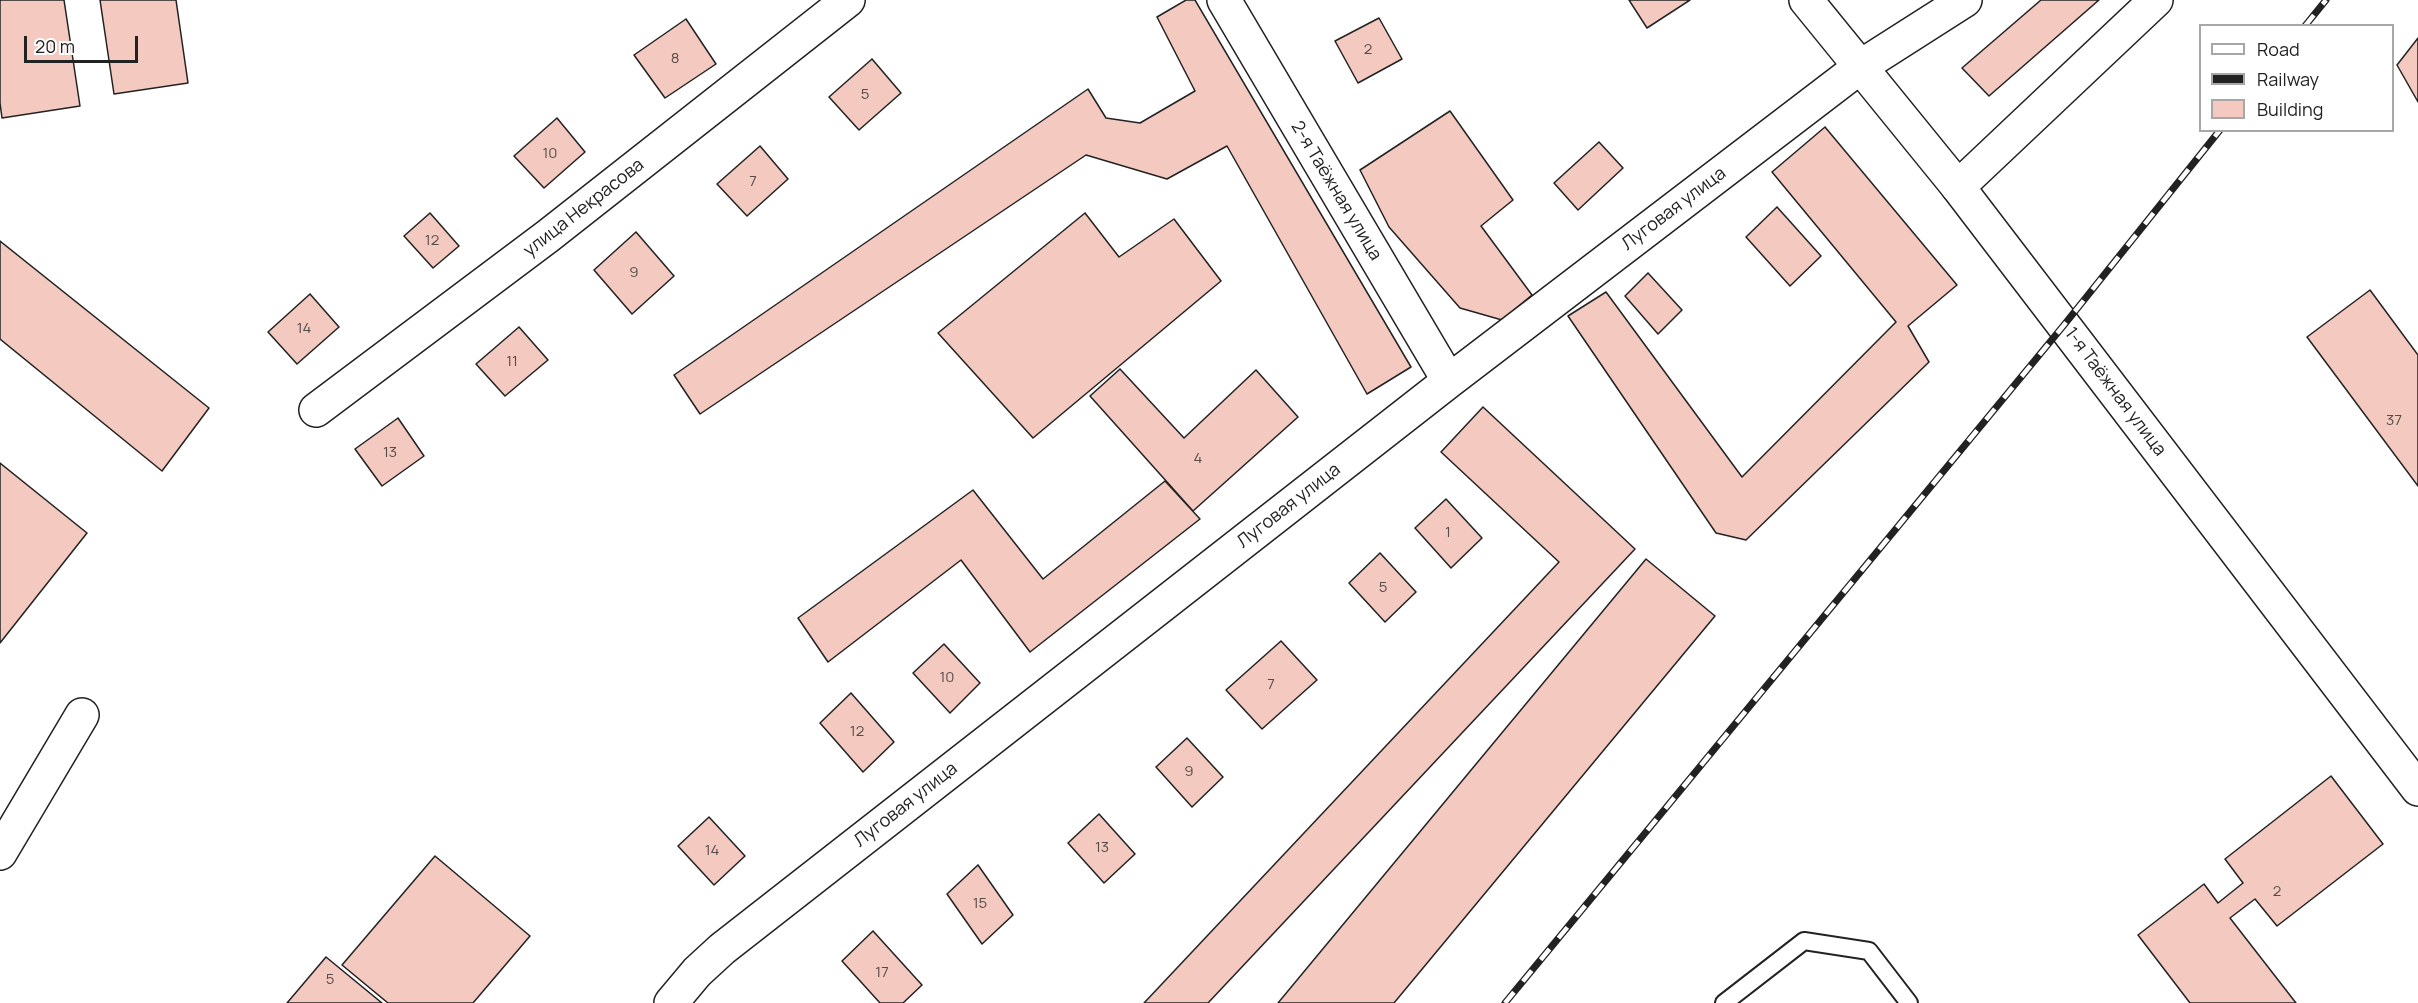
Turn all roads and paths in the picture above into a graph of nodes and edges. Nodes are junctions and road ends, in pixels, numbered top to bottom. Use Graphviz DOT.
graph roads {
  1 [pos="848,0"];
  2 [pos="1224,0"];
  3 [pos="1806,0"];
  4 [pos="1965,0"];
  5 [pos="2156,0"];
  6 [pos="1860,67"];
  7 [pos="1958,187"];
  8 [pos="1449,381"];
  9 [pos="316,410"];
  10 [pos="82,716"];
  11 [pos="2418,789"];
  12 [pos="0,853"];
  13 [pos="671,1003"];
  14 [pos="1724,1003"];
  15 [pos="1909,1003"];
  1 -- 9 [label="street, улица Некрасова"];
  2 -- 8 [label="street, 2-я Таёжная улица"];
  3 -- 6 [label="street, 1-я Таёжная улица"];
  4 -- 6 [label="street, Луговая улица"];
  5 -- 7 [label="street"];
  6 -- 7 [label="street, 1-я Таёжная улица"];
  6 -- 8 [label="street, Луговая улица"];
  7 -- 11 [label="street, 1-я Таёжная улица"];
  8 -- 13 [label="street, Луговая улица"];
  10 -- 12 [label="street"];
  14 -- 15 [label="lane"];
}
